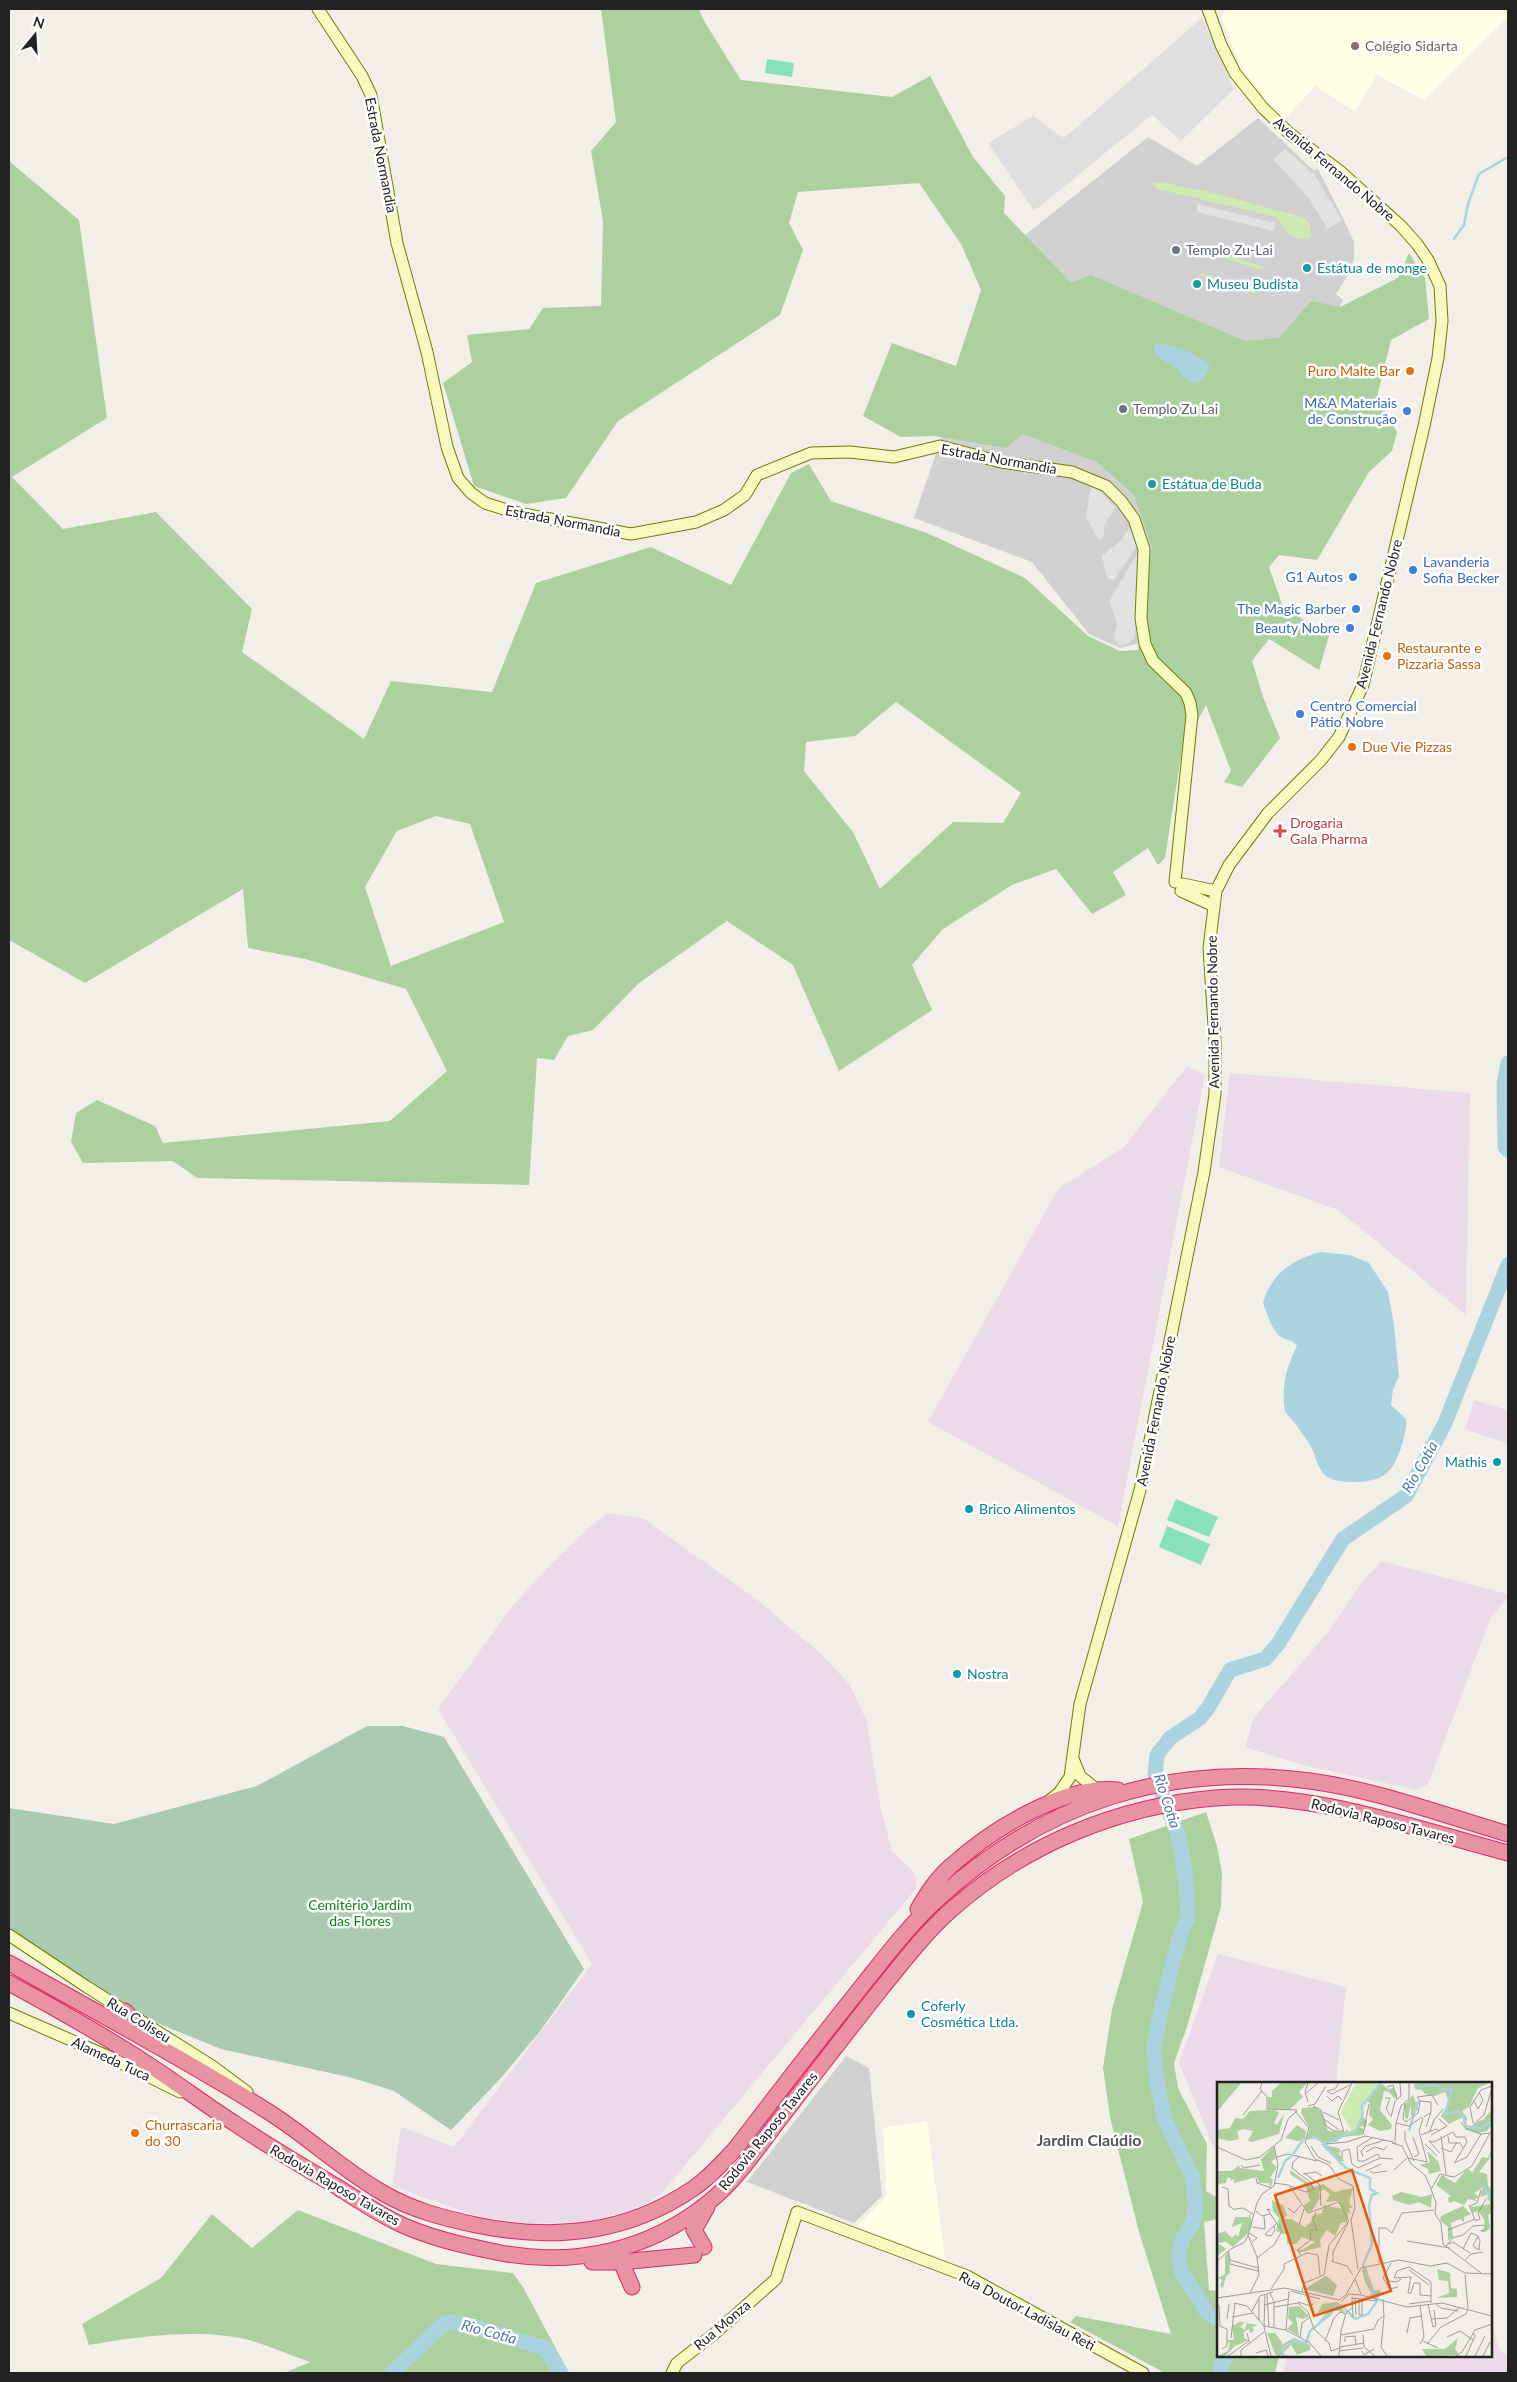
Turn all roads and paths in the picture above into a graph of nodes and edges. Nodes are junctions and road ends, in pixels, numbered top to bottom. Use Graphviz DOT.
graph roads {
  1 [pos="318,9"];
  2 [pos="1208,9"];
  3 [pos="1180,886"];
  4 [pos="1216,891"];
  5 [pos="1214,906"];
  6 [pos="1074,1759"];
  7 [pos="1096,1789"];
  8 [pos="1137,1790"];
  9 [pos="1045,1805"];
  10 [pos="1508,1834"];
  11 [pos="1508,1853"];
  12 [pos="905,1933"];
  13 [pos="9,1934"];
  14 [pos="9,1963"];
  15 [pos="9,1984"];
  16 [pos="125,2011"];
  17 [pos="9,2013"];
  18 [pos="158,2046"];
  19 [pos="212,2108"];
  20 [pos="266,2110"];
  21 [pos="711,2200"];
  22 [pos="797,2212"];
  23 [pos="534,2257"];
  24 [pos="620,2262"];
  25 [pos="632,2287"];
  26 [pos="672,2373"];
  27 [pos="1143,2373"];
  1 -- 3 [label="street, Estrada Normandia"];
  2 -- 4 [label="street, Avenida Fernando Nobre"];
  3 -- 4 [label="street"];
  3 -- 5 [label="street"];
  4 -- 5 [label="street, Avenida Fernando Nobre"];
  5 -- 6 [label="street, Avenida Fernando Nobre"];
  6 -- 7 [label="street"];
  6 -- 9 [label="street"];
  7 -- 8 [label="highway"];
  7 -- 9 [label="highway"];
  8 -- 10 [label="highway, Rodovia Raposo Tavares"];
  8 -- 12 [label="highway, Rodovia Raposo Tavares"];
  9 -- 12 [label="highway"];
  11 -- 21 [label="highway, Rodovia Raposo Tavares"];
  12 -- 20 [label="highway, Rodovia Raposo Tavares"];
  13 -- 16 [label="street, Rua Coliseu"];
  14 -- 18 [label="highway, Rodovia Raposo Tavares"];
  15 -- 19 [label="highway, Rodovia Raposo Tavares"];
  16 -- 18 [label="highway"];
  16 -- 20 [label="street, Rua Coliseu"];
  17 -- 19 [label="street, Alameda Tuca"];
  18 -- 20 [label="highway, Rodovia Raposo Tavares"];
  19 -- 23 [label="highway, Rodovia Raposo Tavares"];
  21 -- 23 [label="highway, Rodovia Raposo Tavares"];
  21 -- 24 [label="highway"];
  22 -- 26 [label="street, Rua Monza"];
  22 -- 27 [label="street, Rua Doutor Ladislau Reti"];
  23 -- 24 [label="highway"];
  24 -- 25 [label="highway"];
}
